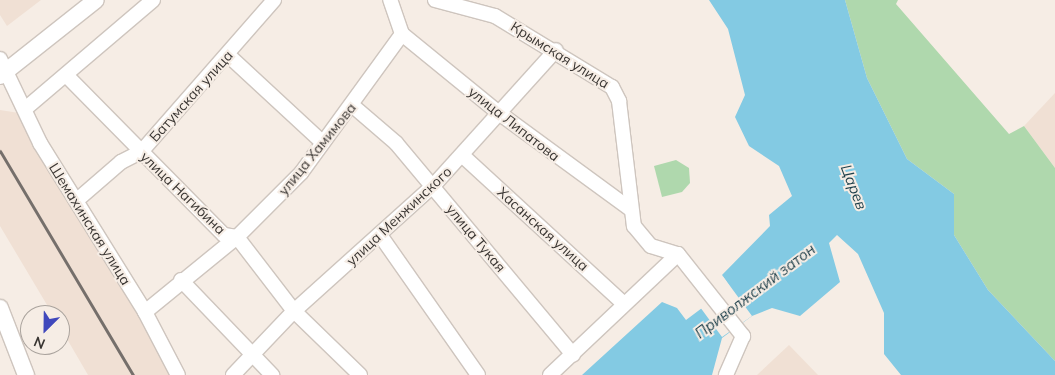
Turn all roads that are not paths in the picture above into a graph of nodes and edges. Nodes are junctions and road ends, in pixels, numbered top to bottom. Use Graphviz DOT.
graph roads {
  1 [pos="96,0"];
  2 [pos="153,0"];
  3 [pos="274,0"];
  4 [pos="390,0"];
  5 [pos="435,0"];
  6 [pos="402,34"];
  7 [pos="556,50"];
  8 [pos="228,55"];
  9 [pos="2,68"];
  10 [pos="66,75"];
  11 [pos="353,106"];
  12 [pos="26,109"];
  13 [pos="499,113"];
  14 [pos="322,142"];
  15 [pos="140,152"];
  16 [pos="463,156"];
  17 [pos="433,186"];
  18 [pos="76,201"];
  19 [pos="630,209"];
  20 [pos="380,235"];
  21 [pos="236,237"];
  22 [pos="678,254"];
  23 [pos="181,280"];
  24 [pos="622,302"];
  25 [pos="0,308"];
  26 [pos="294,311"];
  27 [pos="145,312"];
  28 [pos="250,354"];
  29 [pos="572,354"];
  30 [pos="26,375"];
  31 [pos="178,375"];
  32 [pos="233,375"];
  33 [pos="272,375"];
  34 [pos="360,375"];
  35 [pos="478,375"];
  36 [pos="550,375"];
  37 [pos="726,375"];
  1 -- 9 [label="main road"];
  2 -- 10 [label="street"];
  3 -- 8 [label="street, Батумская улица"];
  4 -- 6 [label="street"];
  5 -- 7 [label="street, Крымская улица"];
  6 -- 11 [label="street, улица Хамимова"];
  6 -- 13 [label="street, улица Липатова"];
  7 -- 13 [label="street, улица Менжинского"];
  7 -- 19 [label="street, Крымская улица"];
  8 -- 14 [label="street"];
  8 -- 15 [label="street, Батумская улица"];
  9 -- 12 [label="street, Шемахинская улица"];
  10 -- 12 [label="street"];
  10 -- 15 [label="street, улица Нагибина"];
  11 -- 14 [label="street, улица Хамимова"];
  11 -- 17 [label="street, улица Тукая"];
  12 -- 18 [label="street, Шемахинская улица"];
  13 -- 16 [label="street, улица Менжинского"];
  13 -- 19 [label="street, улица Липатова"];
  14 -- 21 [label="street, улица Хамимова"];
  15 -- 18 [label="street, Батумская улица"];
  15 -- 21 [label="street, улица Нагибина"];
  16 -- 17 [label="street, улица Менжинского"];
  16 -- 24 [label="street, Хасанская улица"];
  17 -- 20 [label="street, улица Менжинского"];
  17 -- 29 [label="street, улица Тукая"];
  18 -- 27 [label="street, Шемахинская улица"];
  19 -- 22 [label="street, Крымская улица"];
  20 -- 26 [label="street, улица Менжинского"];
  20 -- 35 [label="street"];
  21 -- 23 [label="street, улица Хамимова"];
  21 -- 26 [label="street, улица Нагибина"];
  22 -- 24 [label="street"];
  22 -- 37 [label="street"];
  23 -- 27 [label="street, улица Хамимова"];
  23 -- 28 [label="street"];
  24 -- 29 [label="street"];
  25 -- 30 [label="main road"];
  26 -- 28 [label="street, улица Менжинского"];
  26 -- 34 [label="street, улица Нагибина"];
  27 -- 31 [label="street, Шемахинская улица"];
  28 -- 32 [label="street, улица Менжинского"];
  28 -- 33 [label="street"];
  29 -- 36 [label="street"];
}
